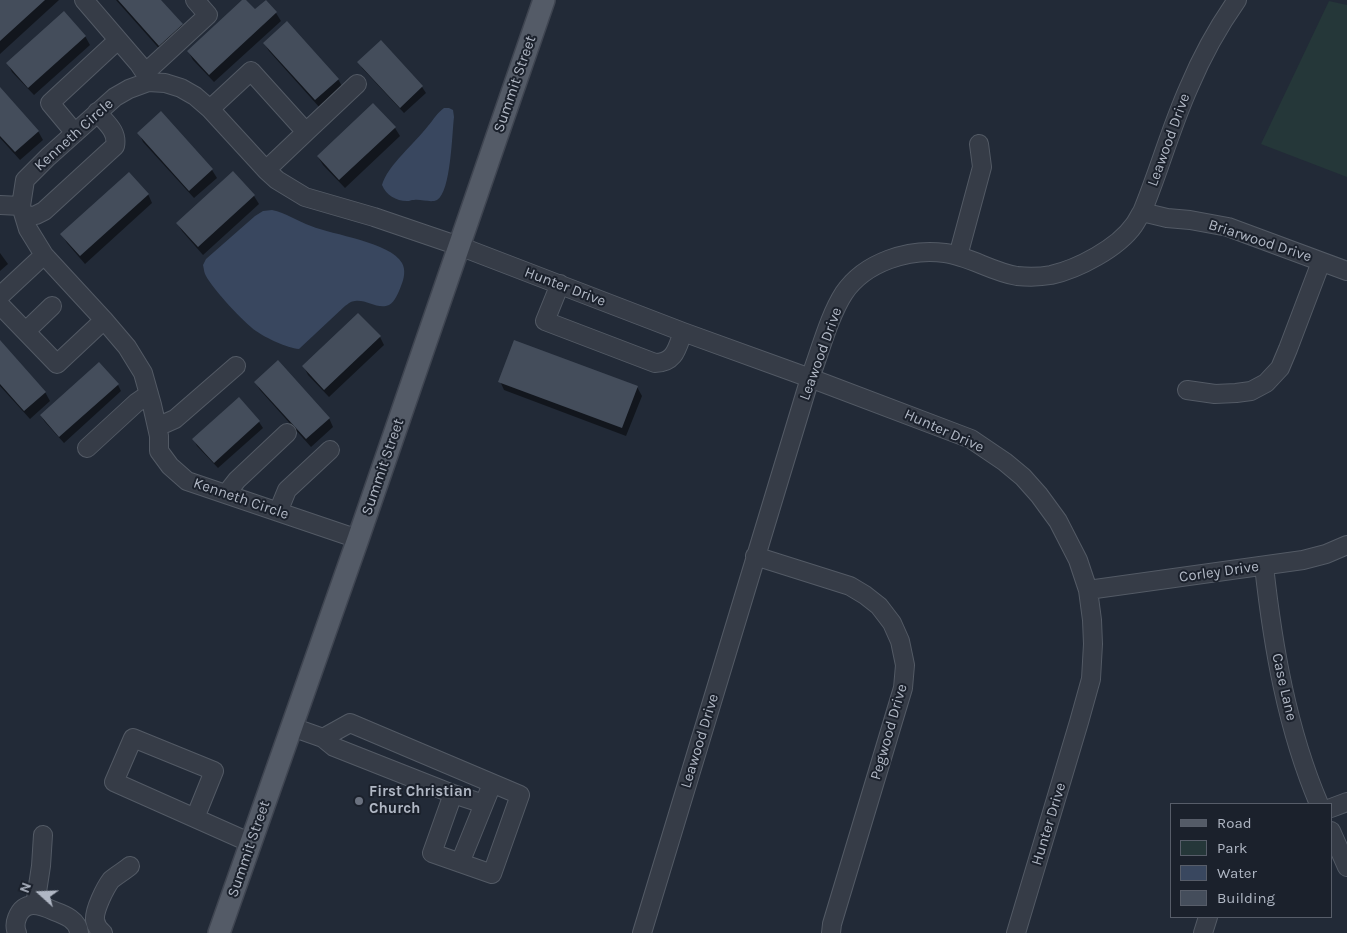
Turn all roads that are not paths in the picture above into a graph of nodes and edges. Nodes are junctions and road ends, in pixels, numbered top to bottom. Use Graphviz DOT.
graph roads {
  1 [pos="84,0"];
  2 [pos="195,0"];
  3 [pos="544,0"];
  4 [pos="1237,0"];
  5 [pos="118,40"];
  6 [pos="146,78"];
  7 [pos="357,84"];
  8 [pos="210,109"];
  9 [pos="97,112"];
  10 [pos="306,132"];
  11 [pos="75,133"];
  12 [pos="979,144"];
  13 [pos="266,170"];
  14 [pos="0,205"];
  15 [pos="23,211"];
  16 [pos="1142,212"];
  17 [pos="459,246"];
  18 [pos="44,255"];
  19 [pos="958,256"];
  20 [pos="1321,262"];
  21 [pos="1347,271"];
  22 [pos="560,284"];
  23 [pos="0,296"];
  24 [pos="0,305"];
  25 [pos="52,306"];
  26 [pos="104,320"];
  27 [pos="26,331"];
  28 [pos="683,332"];
  29 [pos="236,366"];
  30 [pos="810,378"];
  31 [pos="1187,390"];
  32 [pos="149,394"];
  33 [pos="157,427"];
  34 [pos="287,433"];
  35 [pos="87,448"];
  36 [pos="330,450"];
  37 [pos="226,494"];
  38 [pos="278,512"];
  39 [pos="358,539"];
  40 [pos="1347,545"];
  41 [pos="755,556"];
  42 [pos="1264,566"];
  43 [pos="1088,590"];
  44 [pos="292,727"];
  45 [pos="323,738"];
  46 [pos="492,784"];
  47 [pos="453,794"];
  48 [pos="1347,802"];
  49 [pos="1319,803"];
  50 [pos="484,804"];
  51 [pos="1332,808"];
  52 [pos="194,818"];
  53 [pos="1332,833"];
  54 [pos="43,835"];
  55 [pos="251,843"];
  56 [pos="460,863"];
  57 [pos="130,866"];
  58 [pos="1347,867"];
  59 [pos="35,905"];
  60 [pos="1208,918"];
  61 [pos="99,927"];
  62 [pos="78,930"];
  63 [pos="17,933"];
  64 [pos="219,933"];
  65 [pos="642,933"];
  66 [pos="830,933"];
  67 [pos="1016,933"];
  68 [pos="1203,933"];
  1 -- 5 [label="street"];
  2 -- 6 [label="street"];
  3 -- 17 [label="main road, Summit Street"];
  4 -- 16 [label="street, Leawood Drive"];
  5 -- 6 [label="street"];
  5 -- 11 [label="street"];
  6 -- 8 [label="street, Kenneth Circle"];
  6 -- 9 [label="street, Kenneth Circle"];
  7 -- 10 [label="street"];
  8 -- 10 [label="street"];
  8 -- 13 [label="street, Kenneth Circle"];
  9 -- 11 [label="street, Kenneth Circle"];
  9 -- 15 [label="street"];
  10 -- 13 [label="street"];
  11 -- 15 [label="street, Kenneth Circle"];
  12 -- 19 [label="street"];
  13 -- 17 [label="street, Kenneth Circle"];
  14 -- 15 [label="street"];
  15 -- 18 [label="street, Kenneth Circle"];
  16 -- 19 [label="street, Leawood Drive"];
  16 -- 20 [label="street, Briarwood Drive"];
  17 -- 22 [label="street, Hunter Drive"];
  17 -- 39 [label="main road, Summit Street"];
  18 -- 23 [label="street"];
  18 -- 26 [label="street, Kenneth Circle"];
  19 -- 30 [label="street, Leawood Drive"];
  20 -- 21 [label="street, Briarwood Drive"];
  20 -- 31 [label="street"];
  22 -- 28 [label="street, Hunter Drive"];
  22 -- 28 [label="street"];
  24 -- 27 [label="street"];
  25 -- 27 [label="street"];
  26 -- 27 [label="street"];
  26 -- 32 [label="street, Kenneth Circle"];
  28 -- 30 [label="street, Hunter Drive"];
  29 -- 33 [label="street"];
  30 -- 41 [label="street, Leawood Drive"];
  30 -- 43 [label="street, Hunter Drive"];
  32 -- 33 [label="street, Kenneth Circle"];
  32 -- 35 [label="street"];
  33 -- 37 [label="street, Kenneth Circle"];
  34 -- 37 [label="street"];
  36 -- 38 [label="street"];
  37 -- 38 [label="street, Kenneth Circle"];
  38 -- 39 [label="street, Kenneth Circle"];
  39 -- 44 [label="main road, Summit Street"];
  40 -- 42 [label="street, Corley Drive"];
  41 -- 65 [label="street, Leawood Drive"];
  41 -- 66 [label="street, Pegwood Drive"];
  42 -- 43 [label="street, Corley Drive"];
  42 -- 49 [label="street, Case Lane"];
  43 -- 67 [label="street, Hunter Drive"];
  44 -- 45 [label="street"];
  44 -- 55 [label="main road, Summit Street"];
  45 -- 46 [label="street"];
  45 -- 47 [label="street"];
  46 -- 50 [label="street"];
  46 -- 56 [label="street"];
  47 -- 50 [label="street"];
  47 -- 56 [label="street"];
  48 -- 51 [label="street"];
  50 -- 56 [label="street"];
  52 -- 52 [label="street"];
  52 -- 55 [label="street"];
  53 -- 58 [label="street"];
  54 -- 59 [label="street"];
  55 -- 64 [label="main road, Summit Street"];
  57 -- 61 [label="street"];
  59 -- 62 [label="street"];
  59 -- 63 [label="street"];
  60 -- 68 [label="street"];
  61 -- 62 [label="street"];
}
